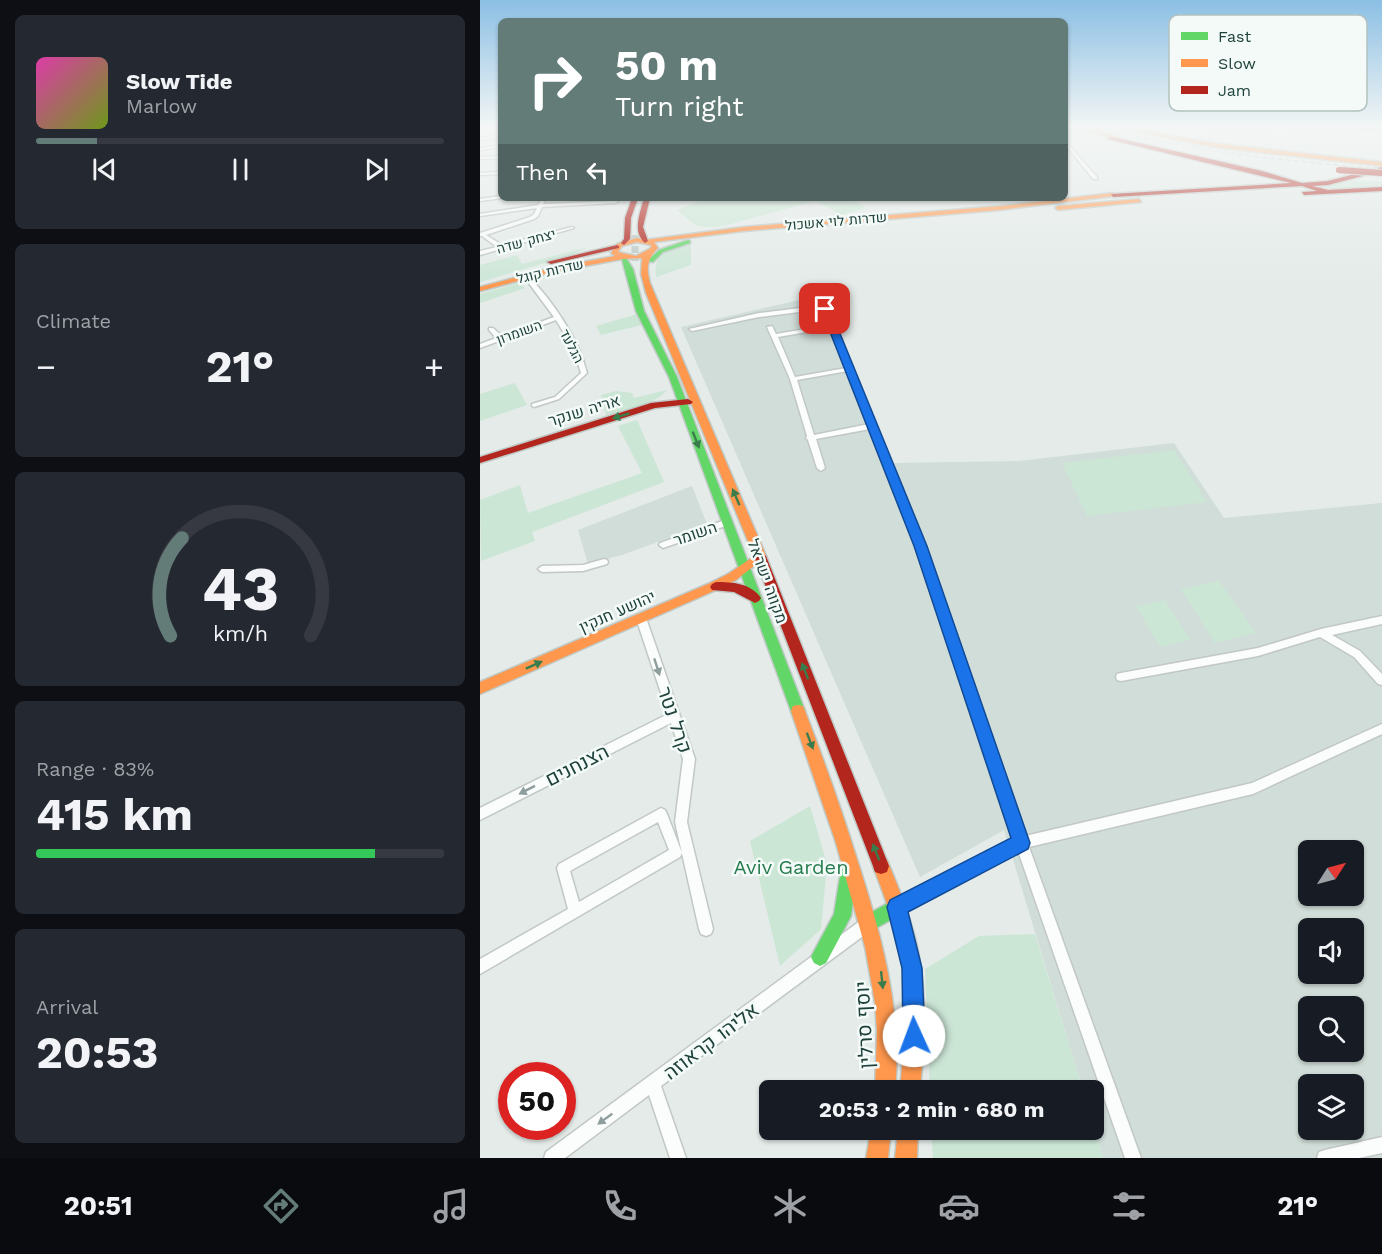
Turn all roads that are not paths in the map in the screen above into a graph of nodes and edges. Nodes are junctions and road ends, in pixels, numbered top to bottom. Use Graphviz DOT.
graph roads {
  1 [pos="1265,179"];
  2 [pos="1350,179"];
  3 [pos="1276,182"];
  4 [pos="1304,185"];
  5 [pos="1382,189"];
  6 [pos="1328,192"];
  7 [pos="498,197"];
  8 [pos="1068,199"];
  9 [pos="480,200"];
  10 [pos="543,201"];
  11 [pos="580,201"];
  12 [pos="633,201"];
  13 [pos="644,201"];
  14 [pos="1055,201"];
  15 [pos="616,202"];
  16 [pos="541,206"];
  17 [pos="480,215"];
  18 [pos="572,228"];
  19 [pos="481,235"];
  20 [pos="688,242"];
  21 [pos="501,247"];
  22 [pos="634,247"];
  23 [pos="480,254"];
  24 [pos="586,254"];
  25 [pos="645,276"];
  26 [pos="518,278"];
  27 [pos="480,284"];
  28 [pos="480,290"];
  29 [pos="557,318"];
  30 [pos="832,326"];
  31 [pos="770,327"];
  32 [pos="491,329"];
  33 [pos="692,329"];
  34 [pos="774,336"];
  35 [pos="501,339"];
  36 [pos="665,344"];
  37 [pos="480,346"];
  38 [pos="850,369"];
  39 [pos="792,379"];
  40 [pos="676,380"];
  41 [pos="681,401"];
  42 [pos="534,405"];
  43 [pos="654,405"];
  44 [pos="698,406"];
  45 [pos="872,426"];
  46 [pos="810,438"];
  47 [pos="480,460"];
  48 [pos="821,468"];
  49 [pos="728,522"];
  50 [pos="663,544"];
  51 [pos="758,552"];
  52 [pos="604,562"];
  53 [pos="745,568"];
  54 [pos="542,569"];
  55 [pos="712,587"];
  56 [pos="757,600"];
  57 [pos="641,618"];
  58 [pos="1382,620"];
  59 [pos="1321,633"];
  60 [pos="1121,677"];
  61 [pos="1382,681"];
  62 [pos="480,688"];
  63 [pos="673,717"];
  64 [pos="1382,729"];
  65 [pos="480,814"];
  66 [pos="1021,843"];
  67 [pos="850,860"];
  68 [pos="897,907"];
  69 [pos="575,912"];
  70 [pos="869,923"];
  71 [pos="706,929"];
  72 [pos="820,957"];
  73 [pos="480,967"];
  74 [pos="886,1080"];
  75 [pos="911,1080"];
  76 [pos="653,1085"];
  77 [pos="880,1140"];
  78 [pos="907,1140"];
  79 [pos="1382,1145"];
  80 [pos="552,1158"];
  81 [pos="678,1158"];
  82 [pos="877,1158"];
  83 [pos="906,1158"];
  84 [pos="1133,1158"];
  85 [pos="1325,1158"];
  1 -- 3 [label="main road"];
  2 -- 4 [label="main road"];
  3 -- 4 [label="main road"];
  3 -- 8 [label="main road, שדרות לוי אשכול"];
  4 -- 6 [label="main road"];
  5 -- 6 [label="main road, שדרות לוי אשכול"];
  6 -- 20 [label="main road, שדרות לוי אשכול"];
  7 -- 9 [label="street"];
  10 -- 16 [label="street"];
  11 -- 15 [label="street"];
  11 -- 16 [label="street"];
  12 -- 22 [label="main road"];
  13 -- 22 [label="main road"];
  14 -- 22 [label="main road, שדרות לוי אשכול"];
  16 -- 17 [label="street"];
  16 -- 19 [label="street"];
  18 -- 21 [label="street, יצחק שדה"];
  19 -- 21 [label="street"];
  20 -- 22 [label="main road, שדרות לוי אשכול"];
  20 -- 25 [label="main road"];
  21 -- 23 [label="street, יצחק שדה"];
  22 -- 24 [label="main road, שדרות קוגל"];
  22 -- 24 [label="main road"];
  22 -- 25 [label="main road, מקווה ישראל"];
  22 -- 26 [label="main road, שדרות קוגל"];
  22 -- 36 [label="main road, מקווה ישראל"];
  24 -- 27 [label="main road, שדרות קוגל"];
  25 -- 36 [label="main road, מקווה ישראל"];
  26 -- 28 [label="main road, שדרות קוגל"];
  26 -- 29 [label="street, הגלעד"];
  29 -- 35 [label="street, השומרון"];
  29 -- 42 [label="street, הגלעד"];
  30 -- 33 [label="street"];
  30 -- 34 [label="street"];
  30 -- 38 [label="street"];
  31 -- 34 [label="street"];
  32 -- 35 [label="street"];
  34 -- 39 [label="street"];
  35 -- 37 [label="street, השומרון"];
  36 -- 40 [label="main road, מקווה ישראל"];
  36 -- 44 [label="main road, מקווה ישראל"];
  38 -- 39 [label="street"];
  38 -- 45 [label="street"];
  39 -- 46 [label="street"];
  40 -- 41 [label="main road, מקווה ישראל"];
  40 -- 43 [label="main road"];
  41 -- 43 [label="main road, אריה שנקר"];
  41 -- 44 [label="main road, אריה שנקר"];
  41 -- 49 [label="main road, מקווה ישראל, one-way"];
  43 -- 47 [label="main road, אריה שנקר, one-way"];
  51 -- 44 [label="main road, מקווה ישראל, one-way"];
  45 -- 46 [label="street"];
  45 -- 66 [label="street"];
  46 -- 48 [label="street"];
  49 -- 50 [label="street, השומר"];
  49 -- 53 [label="main road, מקווה ישראל"];
  51 -- 53 [label="main road, יהושע חנקין"];
  68 -- 51 [label="main road, מקווה ישראל, one-way"];
  52 -- 54 [label="street"];
  53 -- 55 [label="main road, יהושע חנקין"];
  53 -- 56 [label="main road, מקווה ישראל"];
  55 -- 56 [label="main road"];
  55 -- 57 [label="main road, יהושע חנקין"];
  56 -- 67 [label="main road, מקווה ישראל, one-way"];
  62 -- 57 [label="main road, יהושע חנקין, one-way"];
  57 -- 63 [label="street, קרל נטר, one-way"];
  58 -- 59 [label="street"];
  59 -- 60 [label="street"];
  59 -- 61 [label="street"];
  63 -- 65 [label="street, הצנחנים, one-way"];
  63 -- 71 [label="street, קרל נטר"];
  64 -- 66 [label="street"];
  66 -- 68 [label="street"];
  66 -- 84 [label="street"];
  67 -- 70 [label="main road, מקווה ישראל"];
  67 -- 72 [label="main road"];
  68 -- 70 [label="main road"];
  68 -- 75 [label="main road"];
  69 -- 69 [label="street"];
  69 -- 73 [label="street"];
  70 -- 72 [label="street, אליהו קראוזה"];
  70 -- 74 [label="main road, יוסף סרלין, one-way"];
  72 -- 76 [label="street, אליהו קראוזה"];
  76 -- 80 [label="street, אליהו קראוזה, one-way"];
  76 -- 81 [label="street"];
  77 -- 82 [label="main road"];
  78 -- 83 [label="main road"];
  79 -- 85 [label="street"];
}
